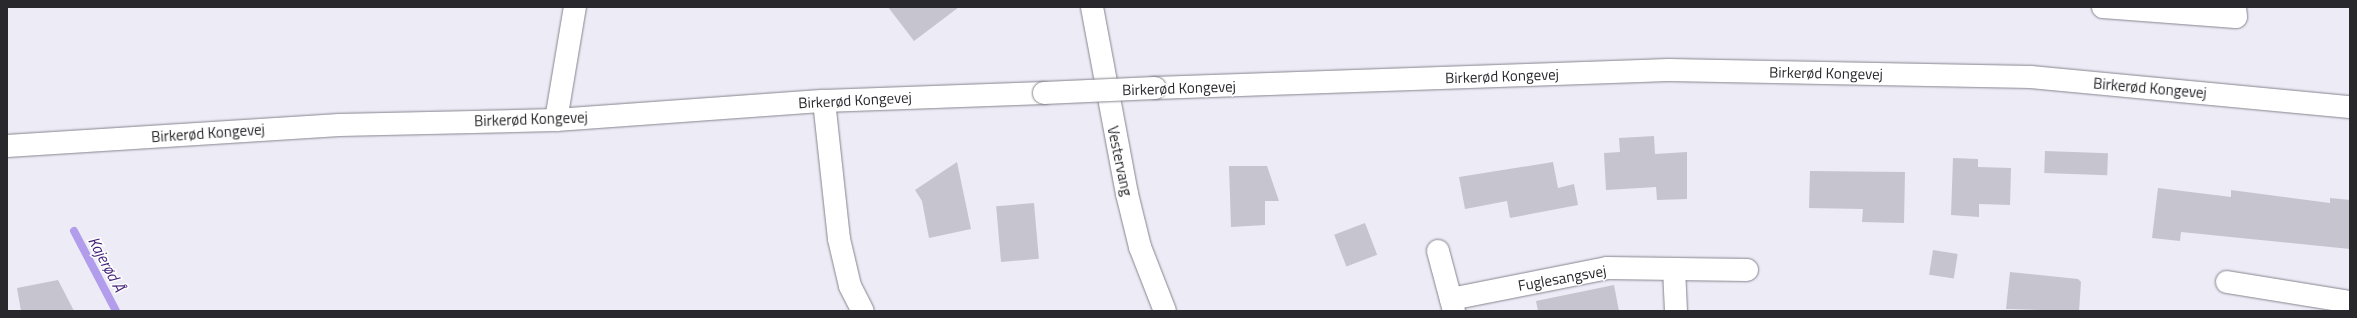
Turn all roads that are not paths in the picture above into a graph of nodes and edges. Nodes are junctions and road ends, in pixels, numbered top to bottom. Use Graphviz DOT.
graph roads {
  1 [pos="575,7"];
  2 [pos="1092,7"];
  3 [pos="2103,7"];
  4 [pos="2235,12"];
  5 [pos="824,101"];
  6 [pos="2350,107"];
  7 [pos="556,120"];
  8 [pos="7,146"];
  9 [pos="1438,251"];
  10 [pos="1674,269"];
  11 [pos="1747,270"];
  12 [pos="2226,282"];
  13 [pos="2350,302"];
  14 [pos="1453,305"];
  15 [pos="863,311"];
  16 [pos="1165,311"];
  17 [pos="1676,311"];
  1 -- 7 [label="main road"];
  2 -- 16 [label="main road, Vestervang"];
  3 -- 4 [label="main road"];
  5 -- 6 [label="main road, Birkerød Kongevej, bridge"];
  5 -- 7 [label="main road, Birkerød Kongevej"];
  5 -- 15 [label="main road"];
  7 -- 8 [label="main road, Birkerød Kongevej"];
  9 -- 14 [label="main road, Fuglesangsvej"];
  10 -- 11 [label="main road, Fuglesangsvej"];
  10 -- 14 [label="main road, Fuglesangsvej"];
  10 -- 17 [label="main road"];
  12 -- 13 [label="main road"];
}
